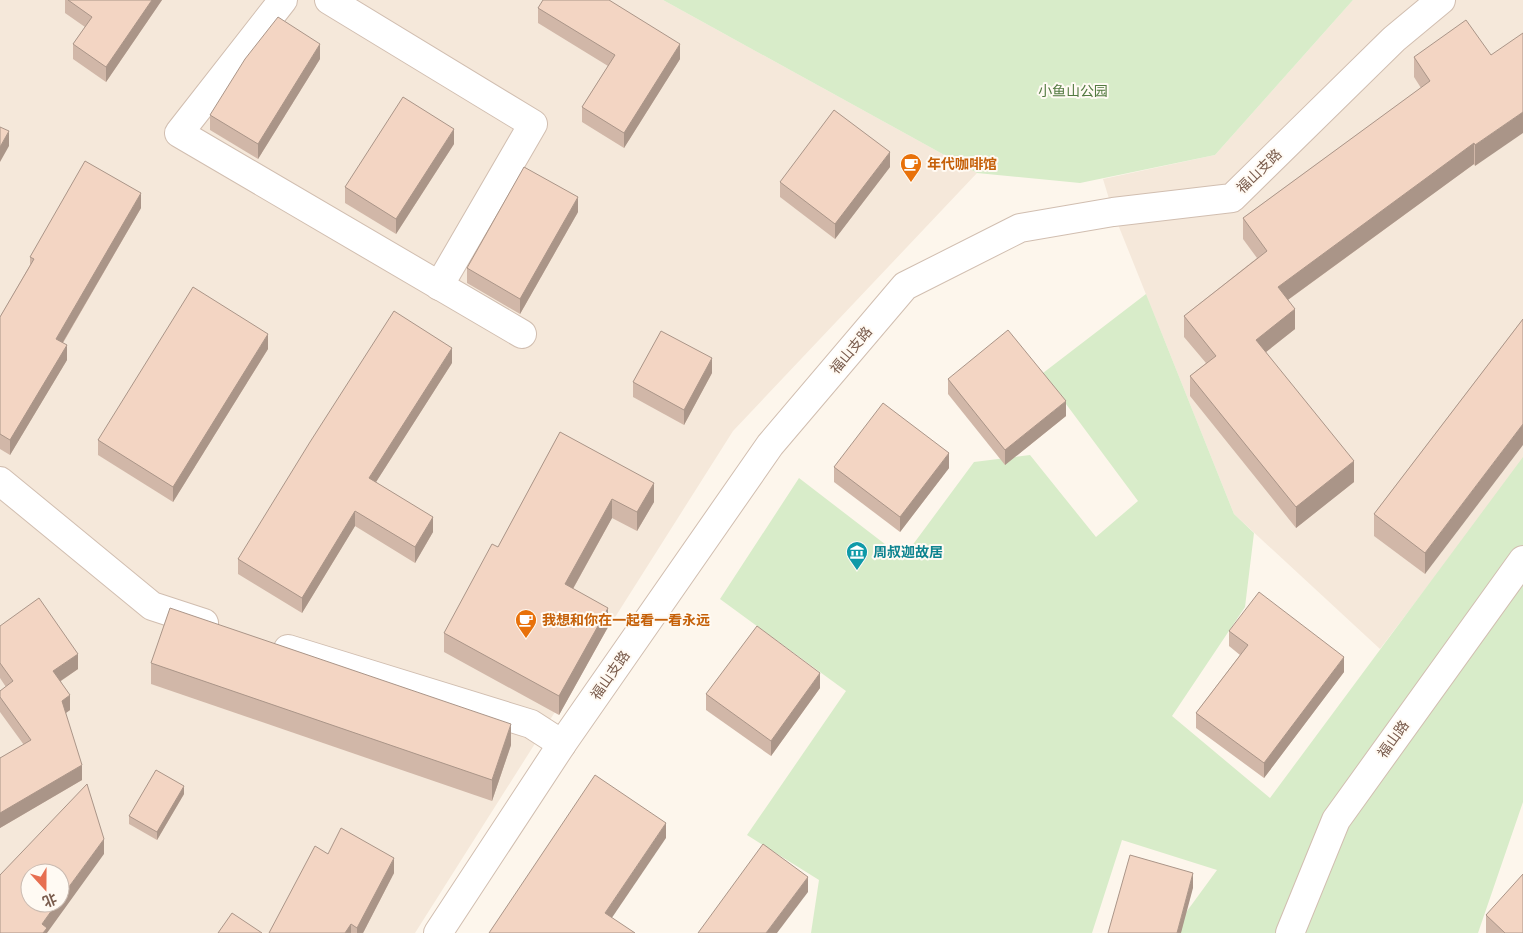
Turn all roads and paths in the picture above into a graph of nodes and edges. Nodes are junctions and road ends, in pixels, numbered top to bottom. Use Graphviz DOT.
graph roads {
  1 [pos="283,0"];
  2 [pos="329,0"];
  3 [pos="1442,0"];
  4 [pos="439,286"];
  5 [pos="522,334"];
  6 [pos="0,481"];
  7 [pos="1523,560"];
  8 [pos="227,630"];
  9 [pos="265,642"];
  10 [pos="562,744"];
  11 [pos="438,933"];
  12 [pos="1290,933"];
  1 -- 4 [label="street"];
  2 -- 4 [label="street"];
  3 -- 10 [label="street, 福山支路"];
  4 -- 5 [label="street"];
  6 -- 8 [label="street"];
  7 -- 12 [label="street, 福山路"];
  9 -- 10 [label="street"];
  10 -- 11 [label="street, 福山支路"];
}
